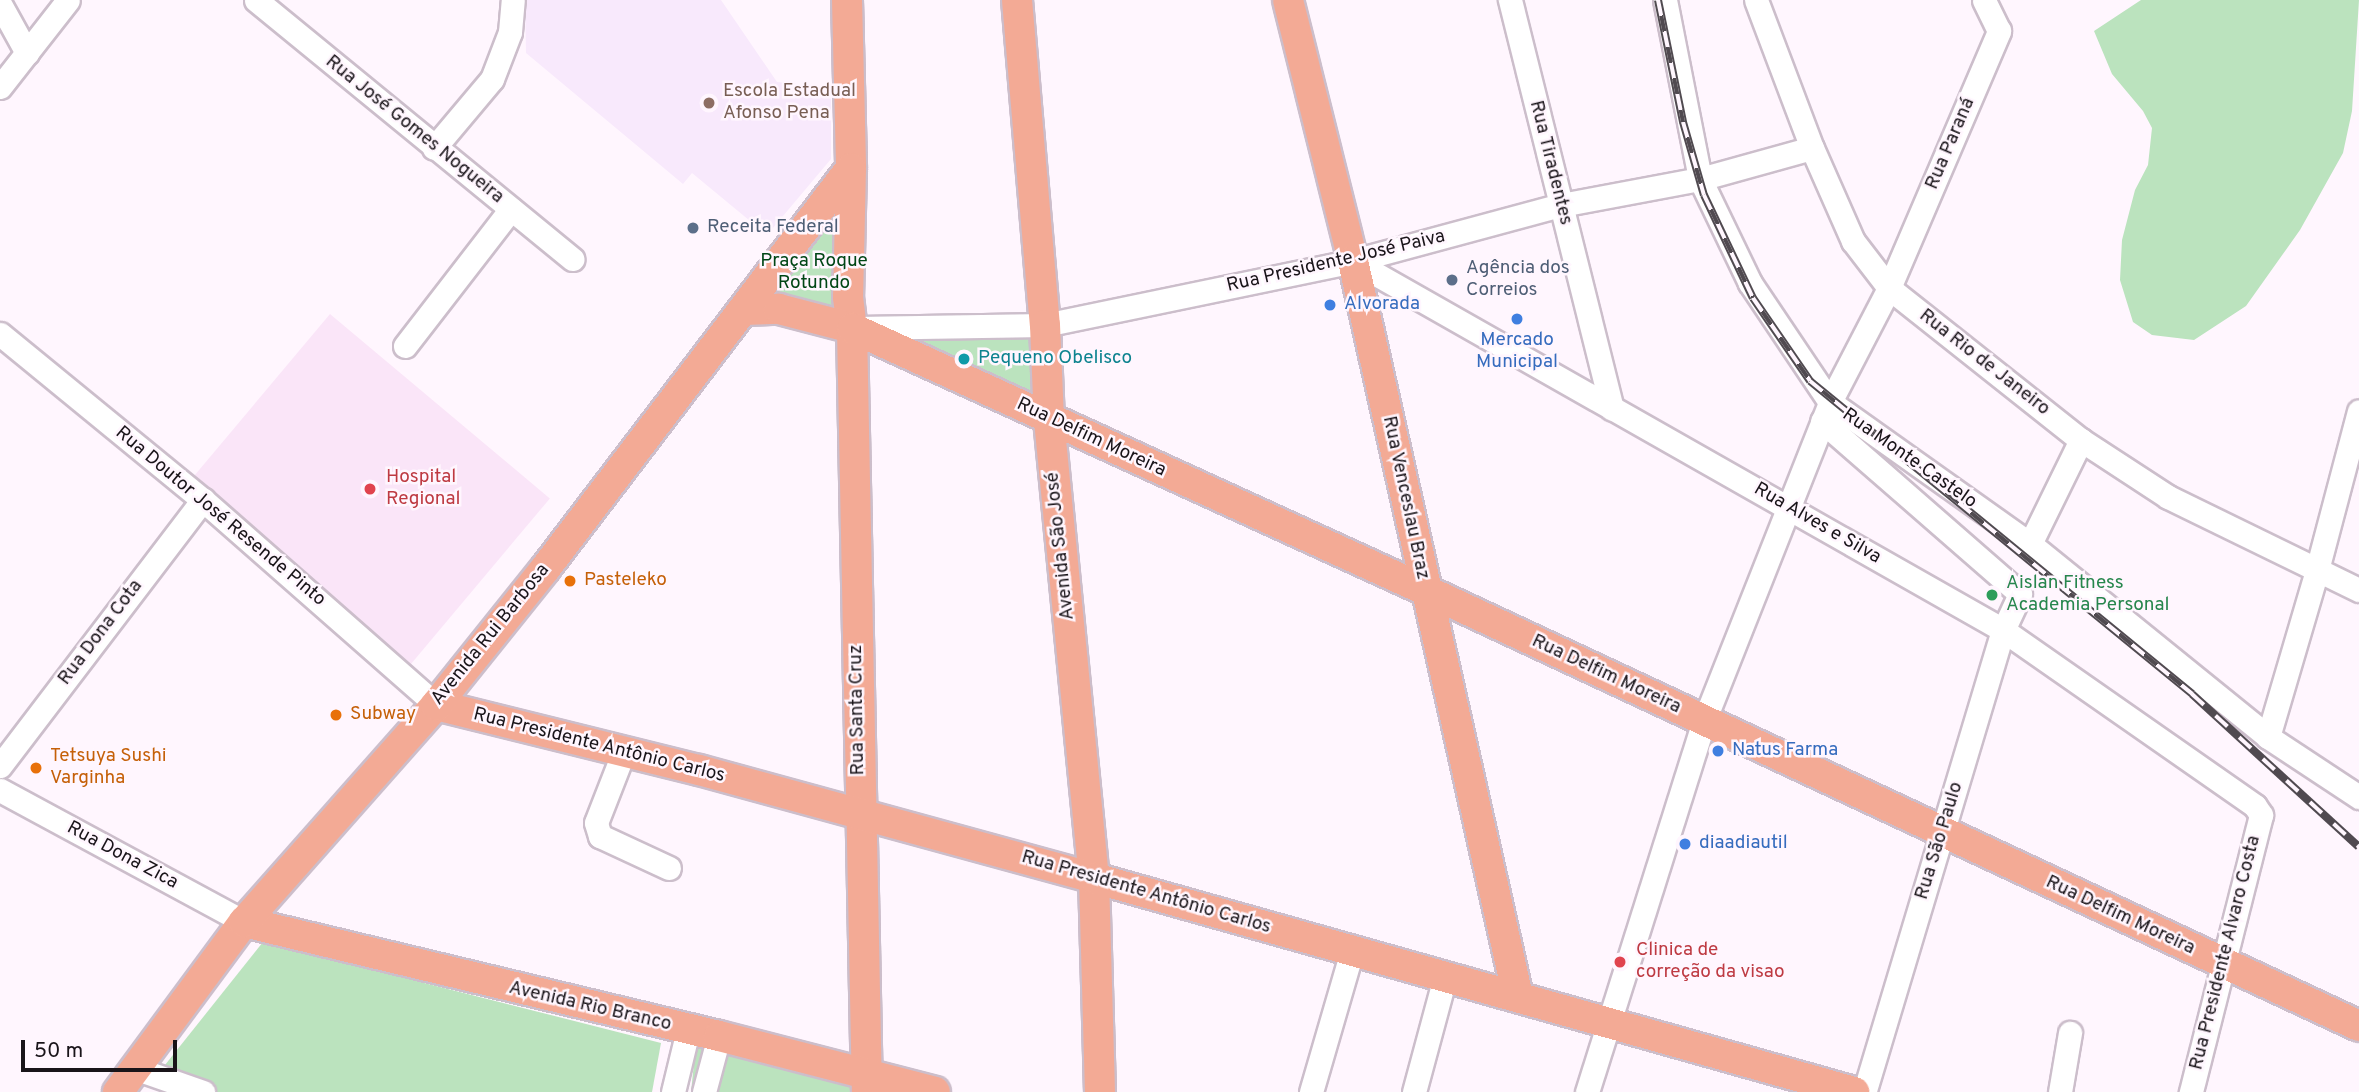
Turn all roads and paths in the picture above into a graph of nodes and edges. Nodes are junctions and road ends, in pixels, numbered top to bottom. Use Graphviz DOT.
graph roads {
  1 [pos="68,0"];
  2 [pos="256,0"];
  3 [pos="513,0"];
  4 [pos="847,0"];
  5 [pos="1017,0"];
  6 [pos="1289,0"];
  7 [pos="1510,0"];
  8 [pos="1665,0"];
  9 [pos="1756,0"];
  10 [pos="1984,0"];
  11 [pos="0,4"];
  12 [pos="27,53"];
  13 [pos="0,87"];
  14 [pos="434,148"];
  15 [pos="1812,148"];
  16 [pos="851,168"];
  17 [pos="1700,179"];
  18 [pos="1561,205"];
  19 [pos="511,209"];
  20 [pos="573,259"];
  21 [pos="1353,261"];
  22 [pos="1889,288"];
  23 [pos="743,310"];
  24 [pos="1045,325"];
  25 [pos="852,328"];
  26 [pos="0,334"];
  27 [pos="405,346"];
  28 [pos="1612,408"];
  29 [pos="2359,411"];
  30 [pos="1826,412"];
  31 [pos="1049,420"];
  32 [pos="2081,440"];
  33 [pos="203,500"];
  34 [pos="1789,508"];
  35 [pos="2030,544"];
  36 [pos="2317,570"];
  37 [pos="1425,590"];
  38 [pos="2359,590"];
  39 [pos="2003,630"];
  40 [pos="436,705"];
  41 [pos="1704,721"];
  42 [pos="2268,737"];
  43 [pos="624,751"];
  44 [pos="0,766"];
  45 [pos="0,790"];
  46 [pos="2359,797"];
  47 [pos="859,814"];
  48 [pos="2261,815"];
  49 [pos="1943,832"];
  50 [pos="669,868"];
  51 [pos="1094,878"];
  52 [pos="244,922"];
  53 [pos="1352,951"];
  54 [pos="2222,964"];
  55 [pos="1445,977"];
  56 [pos="1517,997"];
  57 [pos="1607,1021"];
  58 [pos="2359,1026"];
  59 [pos="688,1030"];
  60 [pos="2070,1033"];
  61 [pos="719,1036"];
  62 [pos="137,1069"];
  63 [pos="866,1083"];
  64 [pos="118,1092"];
  65 [pos="203,1092"];
  66 [pos="673,1092"];
  67 [pos="704,1092"];
  68 [pos="935,1092"];
  69 [pos="1101,1092"];
  70 [pos="1311,1092"];
  71 [pos="1413,1092"];
  72 [pos="1587,1092"];
  73 [pos="1854,1092"];
  74 [pos="1864,1092"];
  75 [pos="2060,1092"];
  76 [pos="2191,1092"];
  1 -- 12 [label="street"];
  2 -- 14 [label="street, Rua José Gomes Nogueira"];
  3 -- 14 [label="street"];
  4 -- 16 [label="main road"];
  5 -- 24 [label="main road, Avenida São José"];
  6 -- 21 [label="main road, Rua Venceslau Braz"];
  7 -- 18 [label="street, Rua Tiradentes"];
  8 -- 17 [label="street, Rua Monte Castelo"];
  9 -- 15 [label="street, Rua Rio de Janeiro"];
  10 -- 22 [label="street, Rua Paraná"];
  11 -- 12 [label="street"];
  12 -- 13 [label="street"];
  14 -- 19 [label="street, Rua José Gomes Nogueira"];
  15 -- 17 [label="street, Rua Presidente José Paiva"];
  15 -- 22 [label="street, Rua Rio de Janeiro"];
  16 -- 23 [label="main road, Avenida Rui Barbosa"];
  16 -- 25 [label="main road"];
  17 -- 18 [label="street, Rua Presidente José Paiva"];
  17 -- 30 [label="street, Rua Monte Castelo"];
  18 -- 21 [label="street, Rua Presidente José Paiva"];
  18 -- 28 [label="street, Rua Tiradentes"];
  19 -- 20 [label="street, Rua José Gomes Nogueira"];
  19 -- 27 [label="street"];
  21 -- 24 [label="street, Rua Presidente José Paiva"];
  21 -- 28 [label="street, Rua Alves e Silva"];
  21 -- 37 [label="main road, Rua Venceslau Braz"];
  22 -- 30 [label="street, Rua Paraná"];
  22 -- 32 [label="street, Rua Rio de Janeiro"];
  23 -- 25 [label="main road"];
  23 -- 40 [label="main road, Avenida Rui Barbosa"];
  24 -- 25 [label="street, Rua Presidente José Paiva"];
  24 -- 31 [label="main road, Avenida São José"];
  25 -- 31 [label="main road, Rua Delfim Moreira"];
  25 -- 47 [label="main road, Rua Santa Cruz"];
  26 -- 33 [label="street, Rua Doutor José Resende Pinto"];
  28 -- 34 [label="street, Rua Alves e Silva"];
  29 -- 36 [label="street"];
  30 -- 34 [label="street, Rua Paraná"];
  30 -- 35 [label="street, Rua Monte Castelo"];
  30 -- 39 [label="street, Rua São Paulo"];
  31 -- 37 [label="main road, Rua Delfim Moreira"];
  31 -- 51 [label="main road, Avenida São José"];
  32 -- 35 [label="street"];
  32 -- 36 [label="street, Rua Rio de Janeiro"];
  33 -- 40 [label="street, Rua Doutor José Resende Pinto"];
  33 -- 44 [label="street, Rua Dona Cota"];
  34 -- 39 [label="street, Rua Alves e Silva"];
  34 -- 41 [label="street, Rua Paraná"];
  35 -- 42 [label="street, Rua Monte Castelo"];
  36 -- 38 [label="street, Rua Rio de Janeiro"];
  36 -- 42 [label="street"];
  37 -- 41 [label="main road, Rua Delfim Moreira"];
  37 -- 56 [label="main road, Rua Venceslau Braz"];
  39 -- 48 [label="street, Rua Alves e Silva"];
  39 -- 49 [label="street, Rua São Paulo"];
  40 -- 43 [label="main road, Rua Presidente Antônio Carlos"];
  40 -- 52 [label="main road, Avenida Rui Barbosa"];
  41 -- 49 [label="main road, Rua Delfim Moreira"];
  41 -- 57 [label="street, Rua Paraná"];
  42 -- 46 [label="street, Rua Monte Castelo"];
  43 -- 47 [label="main road, Rua Presidente Antônio Carlos"];
  43 -- 50 [label="street"];
  45 -- 52 [label="street, Rua Dona Zica"];
  47 -- 51 [label="main road, Rua Presidente Antônio Carlos"];
  47 -- 63 [label="main road, Rua Santa Cruz"];
  48 -- 54 [label="street, Rua Presidente Alvaro Costa"];
  49 -- 54 [label="main road, Rua Delfim Moreira"];
  49 -- 74 [label="street, Rua São Paulo"];
  51 -- 53 [label="main road, Rua Presidente Antônio Carlos"];
  51 -- 69 [label="main road, Avenida São José"];
  52 -- 59 [label="main road, Avenida Rio Branco"];
  52 -- 62 [label="main road, Avenida Rui Barbosa"];
  53 -- 55 [label="main road, Rua Presidente Antônio Carlos"];
  53 -- 70 [label="street"];
  54 -- 58 [label="main road, Rua Delfim Moreira"];
  54 -- 76 [label="street, Rua Presidente Alvaro Costa"];
  55 -- 56 [label="main road, Rua Presidente Antônio Carlos"];
  55 -- 71 [label="street"];
  56 -- 57 [label="main road, Rua Presidente Antônio Carlos"];
  57 -- 72 [label="street, Rua Paraná"];
  57 -- 73 [label="main road, Rua Presidente Antônio Carlos"];
  59 -- 61 [label="main road, Avenida Rio Branco"];
  59 -- 66 [label="street"];
  60 -- 75 [label="street"];
  61 -- 63 [label="main road, Avenida Rio Branco"];
  61 -- 67 [label="street"];
  62 -- 64 [label="main road, Avenida Rui Barbosa"];
  62 -- 65 [label="street"];
  63 -- 68 [label="main road, Avenida Rio Branco"];
}
